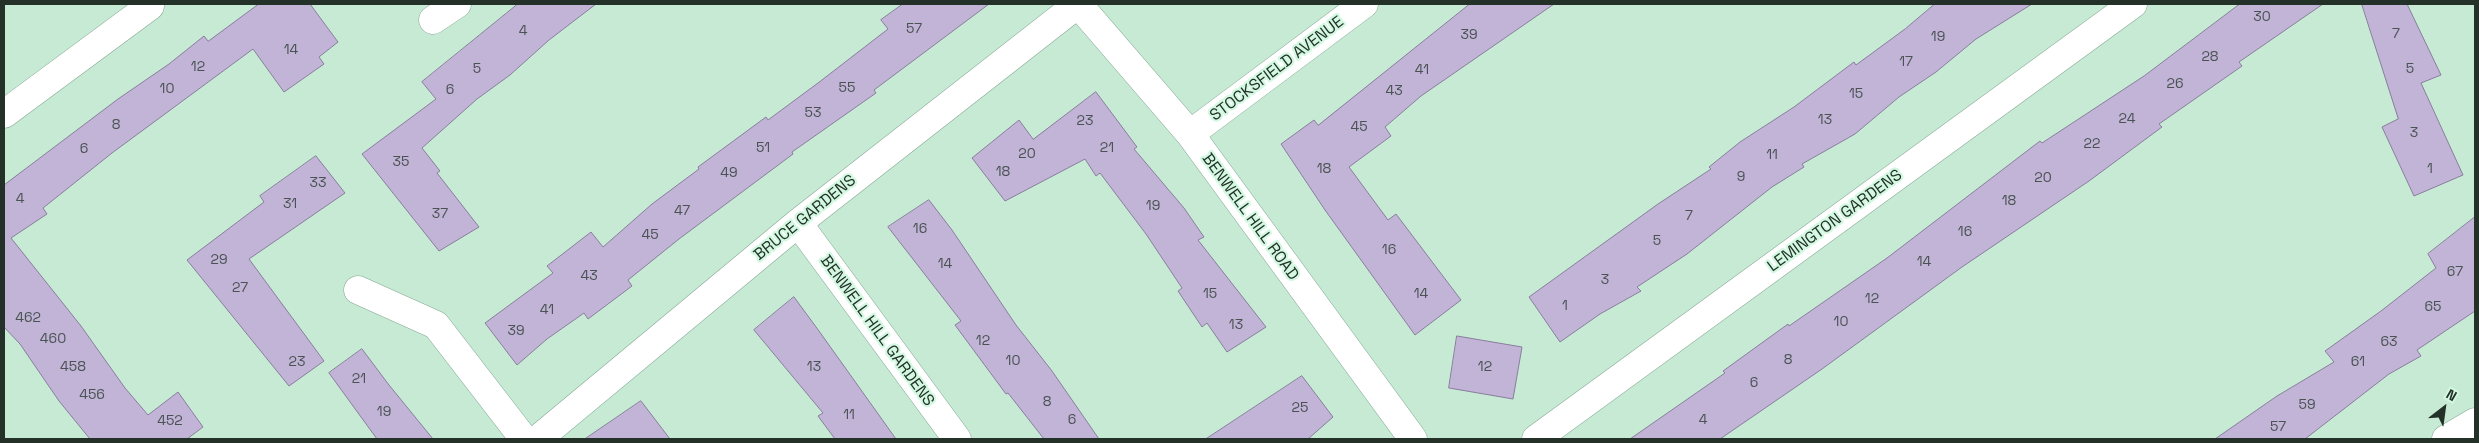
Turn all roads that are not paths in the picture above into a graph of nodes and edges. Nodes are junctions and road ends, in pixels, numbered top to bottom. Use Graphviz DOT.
graph roads {
  1 [pos="457,4"];
  2 [pos="1078,4"];
  3 [pos="1364,4"];
  4 [pos="2133,4"];
  5 [pos="150,6"];
  6 [pos="433,20"];
  7 [pos="4,114"];
  8 [pos="1190,134"];
  9 [pos="798,223"];
  10 [pos="358,290"];
  11 [pos="2475,422"];
  12 [pos="1400,435"];
  13 [pos="524,439"];
  14 [pos="538,439"];
  15 [pos="957,439"];
  16 [pos="1536,439"];
  17 [pos="2446,439"];
  1 -- 6 [label="street"];
  2 -- 8 [label="street, BENWELL HILL ROAD"];
  2 -- 9 [label="street, BRUCE GARDENS"];
  3 -- 8 [label="street, STOCKSFIELD AVENUE"];
  4 -- 16 [label="street, LEMINGTON GARDENS"];
  5 -- 7 [label="street"];
  8 -- 12 [label="street, BENWELL HILL ROAD"];
  9 -- 14 [label="street, BRUCE GARDENS"];
  9 -- 15 [label="street, BENWELL HILL GARDENS"];
  10 -- 13 [label="street"];
  11 -- 17 [label="street"];
}
